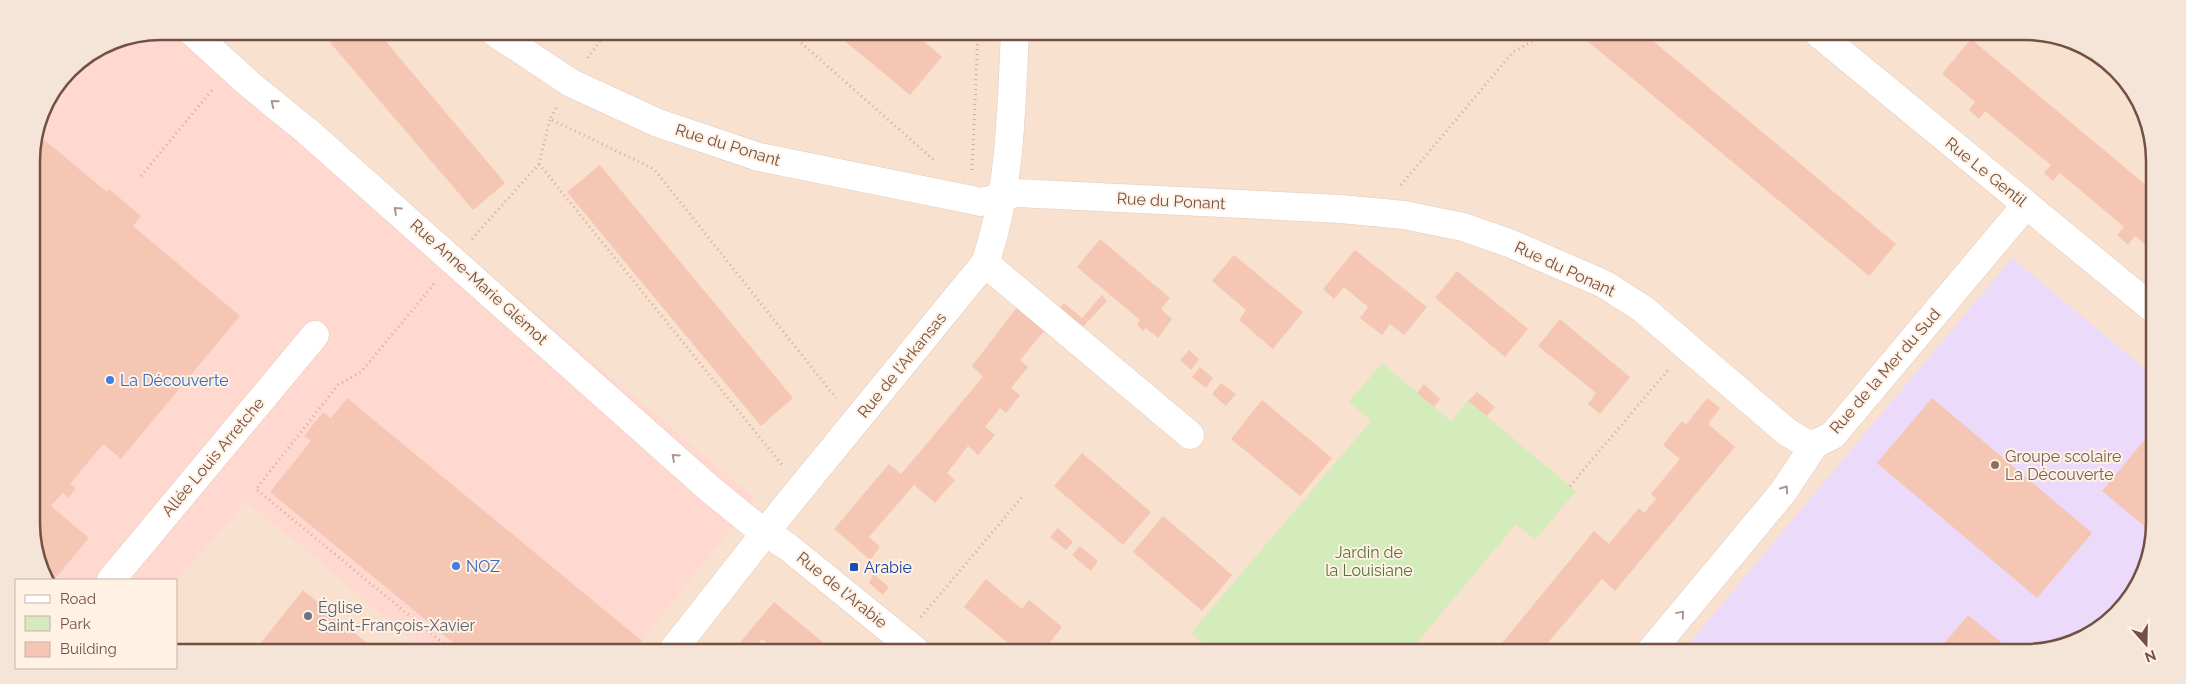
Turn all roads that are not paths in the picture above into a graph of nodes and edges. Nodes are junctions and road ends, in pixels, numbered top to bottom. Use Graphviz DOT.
graph roads {
  1 [pos="201,40"];
  2 [pos="506,40"];
  3 [pos="1015,40"];
  4 [pos="1826,40"];
  5 [pos="1003,196"];
  6 [pos="2026,205"];
  7 [pos="985,263"];
  8 [pos="2146,303"];
  9 [pos="315,335"];
  10 [pos="1190,436"];
  11 [pos="1814,444"];
  12 [pos="766,533"];
  13 [pos="112,579"];
  14 [pos="678,644"];
  15 [pos="907,644"];
  16 [pos="1657,644"];
  12 -- 1 [label="street, Rue Anne-Marie Glémot, one-way"];
  2 -- 5 [label="street, Rue du Ponant"];
  3 -- 5 [label="street, Rue de l'Arkansas"];
  4 -- 6 [label="street, Rue Le Gentil"];
  5 -- 7 [label="street, Rue de l'Arkansas"];
  5 -- 11 [label="street, Rue du Ponant"];
  6 -- 8 [label="street, Rue Le Gentil"];
  6 -- 11 [label="street, Rue de la Mer du Sud"];
  7 -- 10 [label="street"];
  7 -- 12 [label="street, Rue de l'Arkansas"];
  9 -- 13 [label="street, Allée Louis Arretche"];
  16 -- 11 [label="street, Rue de la Mer du Sud, one-way"];
  12 -- 14 [label="street, Rue de l'Arkansas"];
  12 -- 15 [label="street, Rue de l'Arabie"];
}
